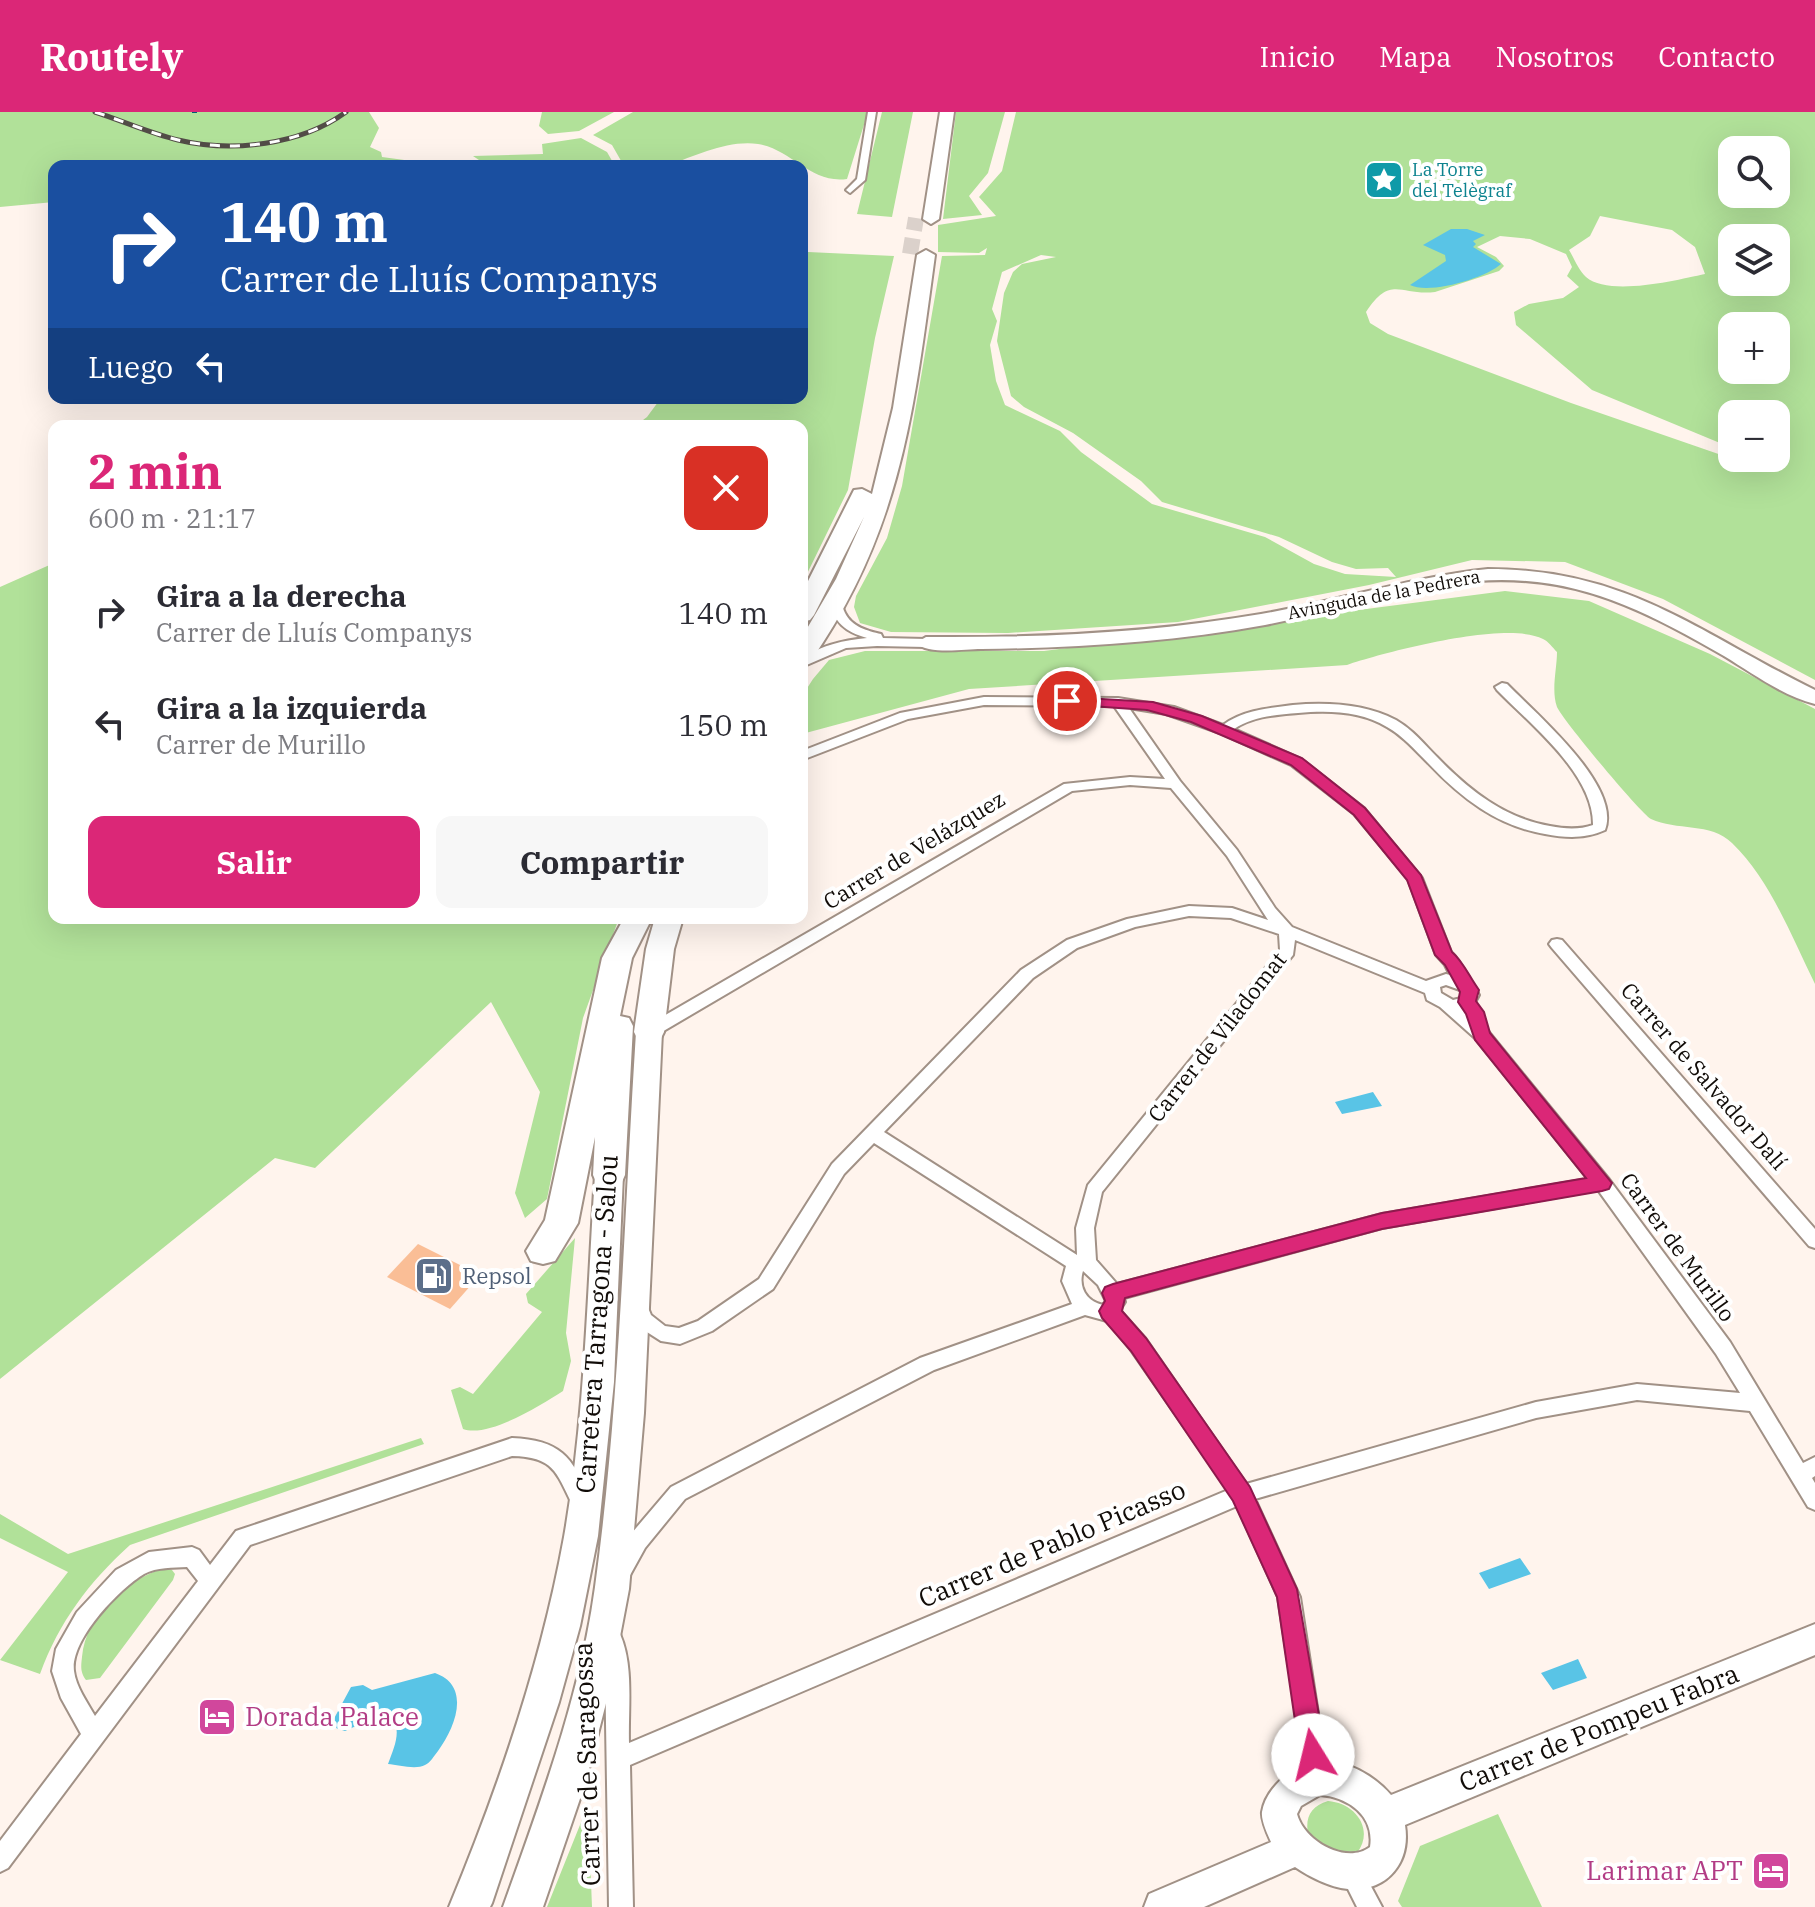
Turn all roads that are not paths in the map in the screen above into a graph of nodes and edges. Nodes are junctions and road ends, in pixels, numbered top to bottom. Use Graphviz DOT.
graph roads {
  1 [pos="872,112"];
  2 [pos="933,112"];
  3 [pos="947,112"];
  4 [pos="850,190"];
  5 [pos="835,600"];
  6 [pos="808,604"];
  7 [pos="926,643"];
  8 [pos="808,647"];
  9 [pos="808,659"];
  10 [pos="1502,687"];
  11 [pos="1815,698"];
  12 [pos="1118,702"];
  13 [pos="1225,730"];
  14 [pos="808,753"];
  15 [pos="1175,784"];
  16 [pos="636,924"];
  17 [pos="637,924"];
  18 [pos="667,924"];
  19 [pos="1287,931"];
  20 [pos="1557,944"];
  21 [pos="1444,955"];
  22 [pos="1461,982"];
  23 [pos="1436,984"];
  24 [pos="1467,1002"];
  25 [pos="1446,1004"];
  26 [pos="649,1032"];
  27 [pos="1482,1035"];
  28 [pos="872,1133"];
  29 [pos="609,1175"];
  30 [pos="1602,1183"];
  31 [pos="1815,1241"];
  32 [pos="543,1251"];
  33 [pos="1082,1264"];
  34 [pos="635,1296"];
  35 [pos="1111,1302"];
  36 [pos="1085,1307"];
  37 [pos="1758,1403"];
  38 [pos="1808,1470"];
  39 [pos="1242,1494"];
  40 [pos="1815,1501"];
  41 [pos="582,1509"];
  42 [pos="210,1581"];
  43 [pos="610,1604"];
  44 [pos="1815,1639"];
  45 [pos="94,1735"];
  46 [pos="617,1759"];
  47 [pos="1317,1778"];
  48 [pos="1383,1816"];
  49 [pos="1288,1852"];
  50 [pos="0,1860"];
  51 [pos="1364,1896"];
  52 [pos="473,1901"];
  53 [pos="523,1907"];
  54 [pos="621,1907"];
  55 [pos="1162,1907"];
  1 -- 4 [label="street"];
  2 -- 3 [label="highway"];
  5 -- 6 [label="highway"];
  5 -- 7 [label="street, Avinguda de la Pedrera"];
  5 -- 8 [label="highway"];
  7 -- 9 [label="street, Avinguda de la Pedrera"];
  7 -- 11 [label="street, Avinguda de la Pedrera"];
  10 -- 13 [label="street"];
  12 -- 13 [label="street"];
  12 -- 14 [label="street"];
  12 -- 15 [label="street, Carrer de Viladomat"];
  13 -- 21 [label="street"];
  15 -- 19 [label="street, Carrer de Viladomat"];
  15 -- 26 [label="street, Carrer de Velázquez"];
  16 -- 32 [label="highway"];
  17 -- 29 [label="highway, Carretera Tarragona - Salou"];
  18 -- 26 [label="highway, Carretera Tarragona - Salou"];
  19 -- 23 [label="street"];
  19 -- 28 [label="street"];
  19 -- 33 [label="street, Carrer de Viladomat"];
  20 -- 31 [label="street, Carrer de Salvador Dalí"];
  21 -- 22 [label="street"];
  21 -- 23 [label="street"];
  22 -- 23 [label="street"];
  22 -- 24 [label="street, Carrer de Murillo"];
  23 -- 25 [label="street, Carrer de Murillo"];
  24 -- 25 [label="street"];
  24 -- 27 [label="street, Carrer de Murillo"];
  25 -- 27 [label="street, Carrer de Murillo"];
  26 -- 34 [label="main road, Carretera Tarragona - Salou"];
  27 -- 30 [label="street, Carrer de Murillo"];
  28 -- 33 [label="street"];
  28 -- 34 [label="street"];
  29 -- 41 [label="main road, Carretera Tarragona - Salou"];
  30 -- 35 [label="street"];
  30 -- 37 [label="street, Carrer de Murillo"];
  33 -- 35 [label="street"];
  33 -- 36 [label="street, Carrer de Viladomat"];
  34 -- 43 [label="main road, Carretera Tarragona - Salou"];
  35 -- 36 [label="street"];
  35 -- 39 [label="street"];
  36 -- 43 [label="street"];
  37 -- 38 [label="street, Carrer de Murillo"];
  37 -- 39 [label="street, Carrer de Pablo Picasso"];
  38 -- 40 [label="street, Carrer de Murillo"];
  39 -- 46 [label="street, Carrer de Pablo Picasso"];
  39 -- 47 [label="street"];
  41 -- 42 [label="street"];
  41 -- 52 [label="main road, Carretera Tarragona - Salou"];
  42 -- 45 [label="street"];
  42 -- 45 [label="street"];
  43 -- 46 [label="street, Carrer de Saragossa"];
  43 -- 53 [label="main road, Carretera Tarragona - Salou"];
  44 -- 48 [label="street, Carrer de Pompeu Fabra"];
  45 -- 50 [label="street"];
  46 -- 54 [label="street, Carrer de Saragossa"];
  47 -- 48 [label="street"];
  47 -- 49 [label="street"];
  48 -- 51 [label="street"];
  49 -- 51 [label="street"];
  49 -- 55 [label="street"];
}
